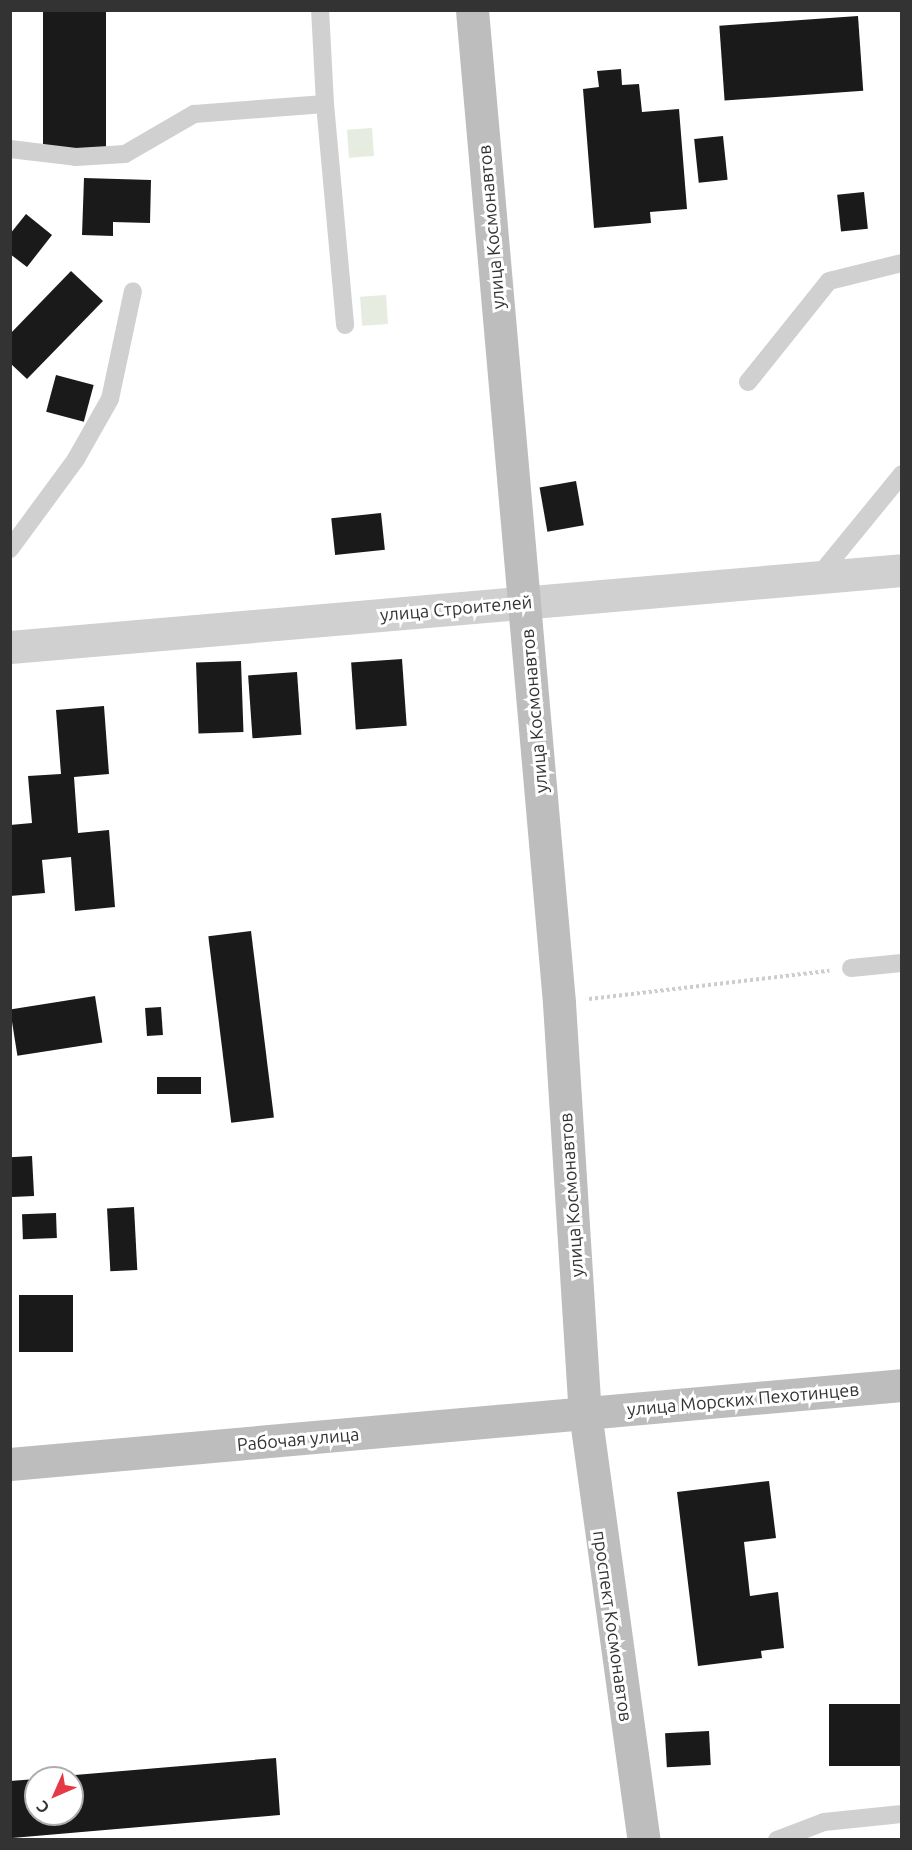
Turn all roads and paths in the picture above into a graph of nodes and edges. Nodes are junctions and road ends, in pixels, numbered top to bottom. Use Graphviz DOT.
graph roads {
  1 [pos="320,10"];
  2 [pos="472,10"];
  3 [pos="324,104"];
  4 [pos="10,148"];
  5 [pos="902,263"];
  6 [pos="133,291"];
  7 [pos="345,325"];
  8 [pos="748,382"];
  9 [pos="902,474"];
  10 [pos="10,549"];
  11 [pos="902,570"];
  12 [pos="817,578"];
  13 [pos="524,601"];
  14 [pos="10,647"];
  15 [pos="902,963"];
  16 [pos="851,968"];
  17 [pos="559,1003"];
  18 [pos="902,1386"];
  19 [pos="585,1412"];
  20 [pos="10,1464"];
  21 [pos="902,1814"];
  22 [pos="641,1837"];
  23 [pos="777,1839"];
  1 -- 3 [label="lane"];
  2 -- 13 [label="street, улица Космонавтов"];
  3 -- 4 [label="lane"];
  3 -- 7 [label="lane"];
  5 -- 8 [label="lane"];
  6 -- 10 [label="lane"];
  9 -- 12 [label="lane"];
  11 -- 12 [label="street, улица Строителей"];
  12 -- 13 [label="street, улица Строителей"];
  13 -- 14 [label="street, улица Строителей"];
  13 -- 17 [label="street, улица Космонавтов"];
  15 -- 16 [label="lane"];
  16 -- 17 [label="path"];
  17 -- 19 [label="street, улица Космонавтов"];
  18 -- 19 [label="street, улица Морских Пехотинцев"];
  19 -- 20 [label="street, Рабочая улица"];
  19 -- 22 [label="street, проспект Космонавтов"];
  21 -- 23 [label="lane"];
}
